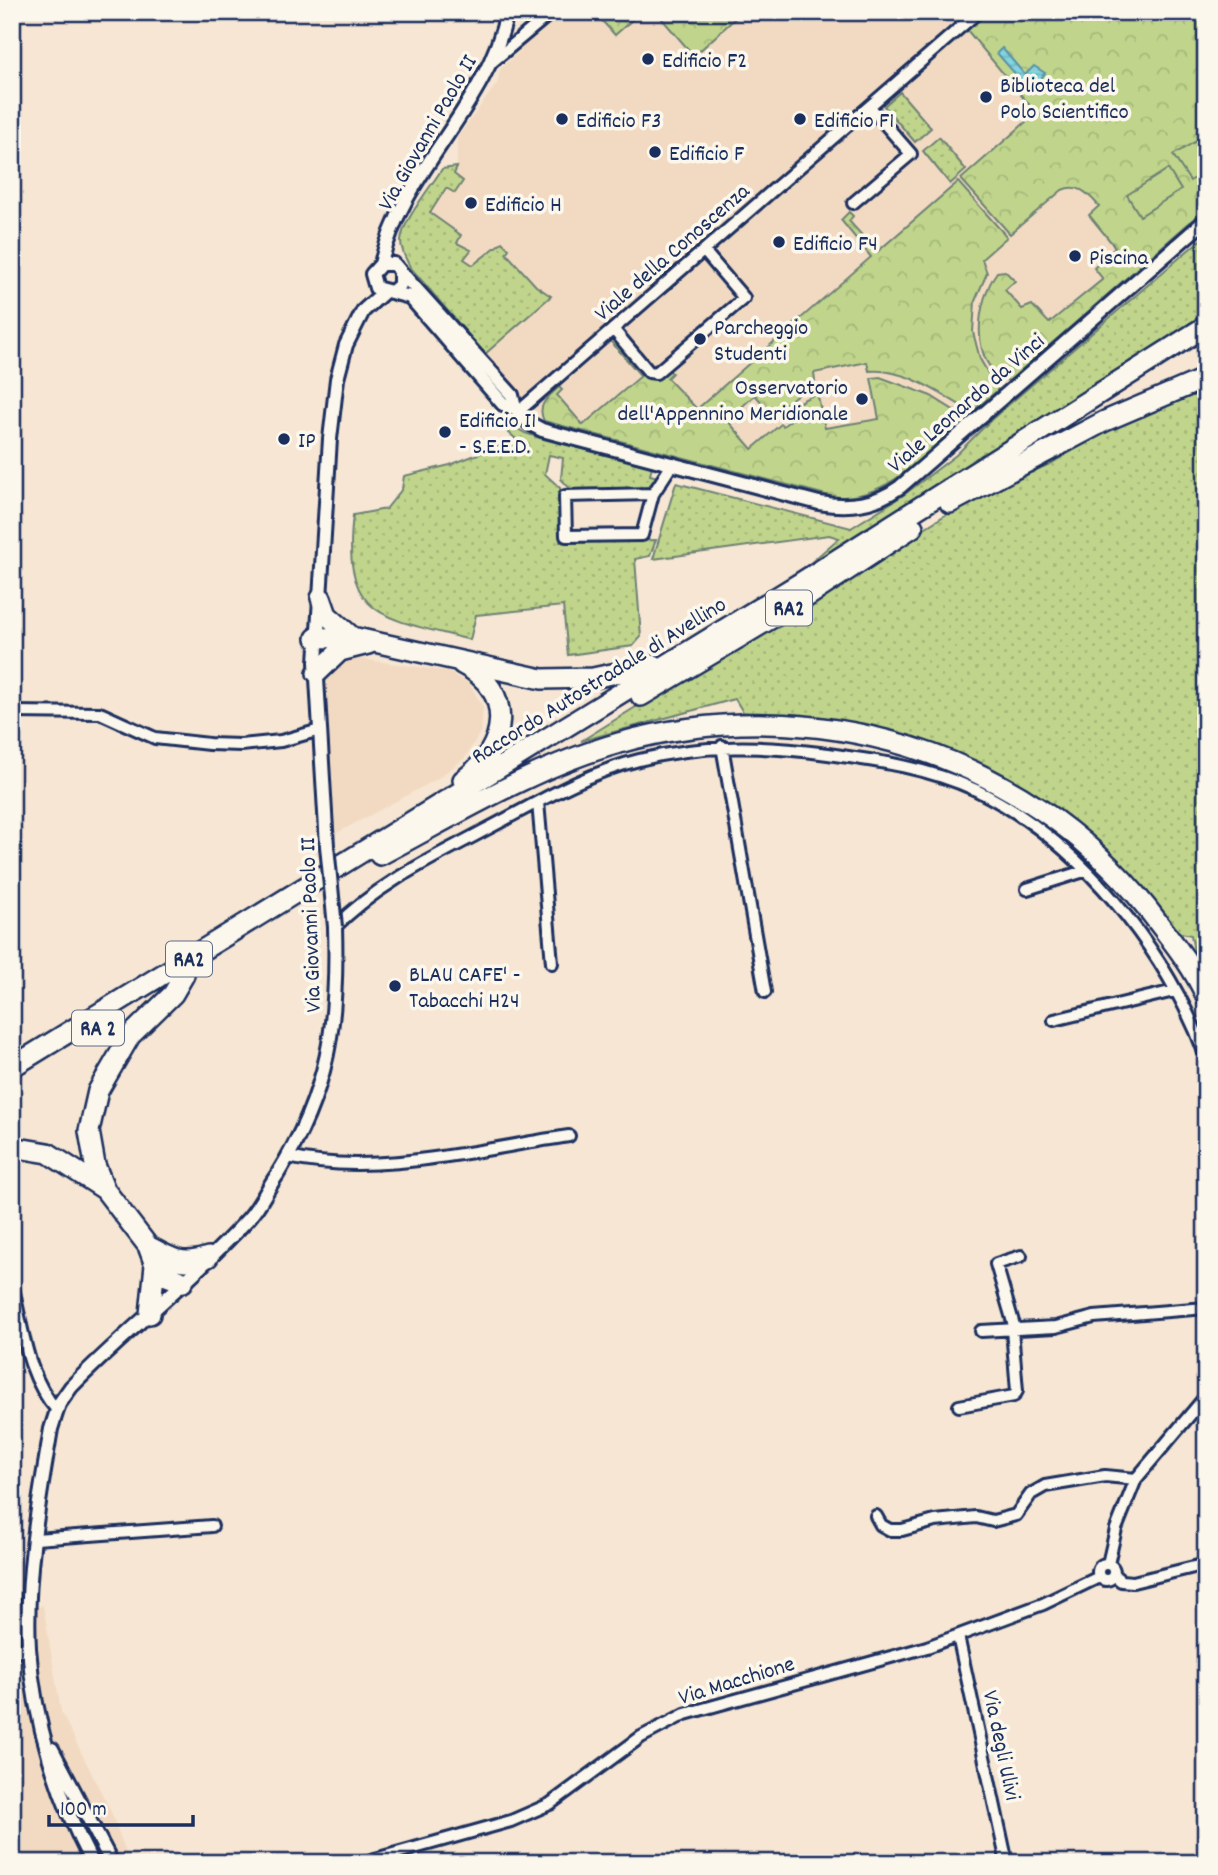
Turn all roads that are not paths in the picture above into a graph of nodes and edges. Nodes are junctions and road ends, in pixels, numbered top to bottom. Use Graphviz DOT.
graph roads {
  1 [pos="508,12"];
  2 [pos="552,12"];
  3 [pos="978,12"];
  4 [pos="491,64"];
  5 [pos="870,107"];
  6 [pos="853,203"];
  7 [pos="1206,220"];
  8 [pos="391,233"];
  9 [pos="704,251"];
  10 [pos="381,264"];
  11 [pos="399,269"];
  12 [pos="372,279"];
  13 [pos="389,292"];
  14 [pos="363,311"];
  15 [pos="1206,317"];
  16 [pos="1206,326"];
  17 [pos="613,329"];
  18 [pos="1206,379"];
  19 [pos="1114,384"];
  20 [pos="517,410"];
  21 [pos="673,463"];
  22 [pos="653,494"];
  23 [pos="321,598"];
  24 [pos="316,638"];
  25 [pos="358,643"];
  26 [pos="448,658"];
  27 [pos="669,663"];
  28 [pos="317,673"];
  29 [pos="12,712"];
  30 [pos="320,730"];
  31 [pos="722,746"];
  32 [pos="538,802"];
  33 [pos="393,833"];
  34 [pos="380,855"];
  35 [pos="1084,871"];
  36 [pos="1027,889"];
  37 [pos="335,927"];
  38 [pos="552,963"];
  39 [pos="184,975"];
  40 [pos="1174,991"];
  41 [pos="765,992"];
  42 [pos="1206,996"];
  43 [pos="1054,1020"];
  44 [pos="1206,1058"];
  45 [pos="12,1067"];
  46 [pos="12,1080"];
  47 [pos="569,1136"];
  48 [pos="12,1147"];
  49 [pos="288,1157"];
  50 [pos="105,1190"];
  51 [pos="1021,1256"];
  52 [pos="208,1257"];
  53 [pos="161,1261"];
  54 [pos="183,1282"];
  55 [pos="12,1284"];
  56 [pos="1206,1308"];
  57 [pos="150,1314"];
  58 [pos="1014,1329"];
  59 [pos="981,1331"];
  60 [pos="12,1338"];
  61 [pos="25,1339"];
  62 [pos="1206,1396"];
  63 [pos="959,1406"];
  64 [pos="57,1410"];
  65 [pos="1136,1479"];
  66 [pos="876,1516"];
  67 [pos="212,1526"];
  68 [pos="36,1539"];
  69 [pos="1108,1564"];
  70 [pos="1206,1564"];
  71 [pos="1114,1576"];
  72 [pos="1099,1577"];
  73 [pos="958,1636"];
  74 [pos="29,1648"];
  75 [pos="12,1652"];
  76 [pos="44,1734"];
  77 [pos="92,1863"];
  78 [pos="112,1863"];
  79 [pos="361,1863"];
  80 [pos="1007,1863"];
  1 -- 4 [label="street, Via Giovanni Paolo II"];
  2 -- 4 [label="street"];
  3 -- 5 [label="street, Viale della Conoscenza"];
  4 -- 8 [label="street, Via Giovanni Paolo II"];
  5 -- 6 [label="street"];
  5 -- 9 [label="street, Viale della Conoscenza"];
  7 -- 21 [label="street, Viale Leonardo da Vinci"];
  8 -- 10 [label="street, Via Giovanni Paolo II"];
  8 -- 11 [label="street, Via Giovanni Paolo II"];
  9 -- 17 [label="street, Viale della Conoscenza"];
  9 -- 17 [label="street"];
  10 -- 11 [label="street"];
  10 -- 12 [label="street"];
  11 -- 13 [label="street"];
  11 -- 20 [label="street"];
  12 -- 13 [label="street"];
  12 -- 14 [label="street, Via Giovanni Paolo II"];
  13 -- 14 [label="street, Via Giovanni Paolo II"];
  13 -- 20 [label="street"];
  14 -- 23 [label="street, Via Giovanni Paolo II"];
  15 -- 19 [label="highway"];
  16 -- 19 [label="highway, Raccordo Autostradale di Avellino / RA2"];
  17 -- 20 [label="street, Viale della Conoscenza"];
  18 -- 34 [label="highway, RA2"];
  19 -- 27 [label="highway, Raccordo Autostradale di Avellino / RA2"];
  20 -- 21 [label="street, Viale Leonardo da Vinci"];
  21 -- 22 [label="street"];
  22 -- 22 [label="street"];
  23 -- 24 [label="street, Via Giovanni Paolo II"];
  23 -- 25 [label="highway"];
  24 -- 25 [label="highway"];
  24 -- 28 [label="street, Via Giovanni Paolo II"];
  25 -- 26 [label="highway"];
  25 -- 28 [label="highway"];
  26 -- 27 [label="highway"];
  26 -- 33 [label="highway"];
  27 -- 33 [label="highway, Raccordo Autostradale di Avellino / RA2"];
  28 -- 30 [label="street, Via Giovanni Paolo II"];
  29 -- 30 [label="street"];
  30 -- 37 [label="street, Via Giovanni Paolo II, bridge"];
  31 -- 32 [label="street"];
  31 -- 35 [label="street"];
  31 -- 41 [label="street"];
  32 -- 37 [label="street"];
  32 -- 38 [label="street"];
  33 -- 45 [label="highway, Raccordo Autostradale di Avellino / RA2"];
  34 -- 39 [label="highway, RA2"];
  34 -- 42 [label="highway"];
  35 -- 36 [label="street"];
  35 -- 40 [label="street"];
  37 -- 49 [label="street, Via Giovanni Paolo II"];
  39 -- 46 [label="highway, RA 2"];
  39 -- 50 [label="highway"];
  40 -- 43 [label="street"];
  40 -- 44 [label="street"];
  47 -- 49 [label="street"];
  48 -- 50 [label="highway"];
  49 -- 52 [label="street, Via Giovanni Paolo II"];
  50 -- 53 [label="highway"];
  51 -- 58 [label="street"];
  52 -- 53 [label="highway"];
  52 -- 54 [label="street, Via Giovanni Paolo II"];
  53 -- 54 [label="highway"];
  53 -- 57 [label="highway"];
  54 -- 57 [label="street, Via Giovanni Paolo II"];
  55 -- 61 [label="street"];
  56 -- 58 [label="street"];
  57 -- 64 [label="street, Via Giovanni Paolo II"];
  58 -- 59 [label="street"];
  58 -- 63 [label="street"];
  60 -- 61 [label="street"];
  61 -- 64 [label="street"];
  62 -- 65 [label="street"];
  64 -- 68 [label="street, Via Giovanni Paolo II"];
  65 -- 66 [label="street"];
  65 -- 69 [label="street"];
  67 -- 68 [label="street"];
  68 -- 74 [label="street, Via Giovanni Paolo II"];
  69 -- 71 [label="street"];
  69 -- 72 [label="street"];
  70 -- 71 [label="street"];
  71 -- 72 [label="street"];
  72 -- 73 [label="street, Via Macchione"];
  73 -- 79 [label="street, Via Macchione"];
  73 -- 80 [label="street, Via degli Ulivi"];
  74 -- 75 [label="street"];
  74 -- 76 [label="street, Via Giovanni Paolo II"];
  76 -- 77 [label="street, Via Giovanni Paolo II"];
  76 -- 78 [label="street, Via Giovanni Paolo II"];
}
